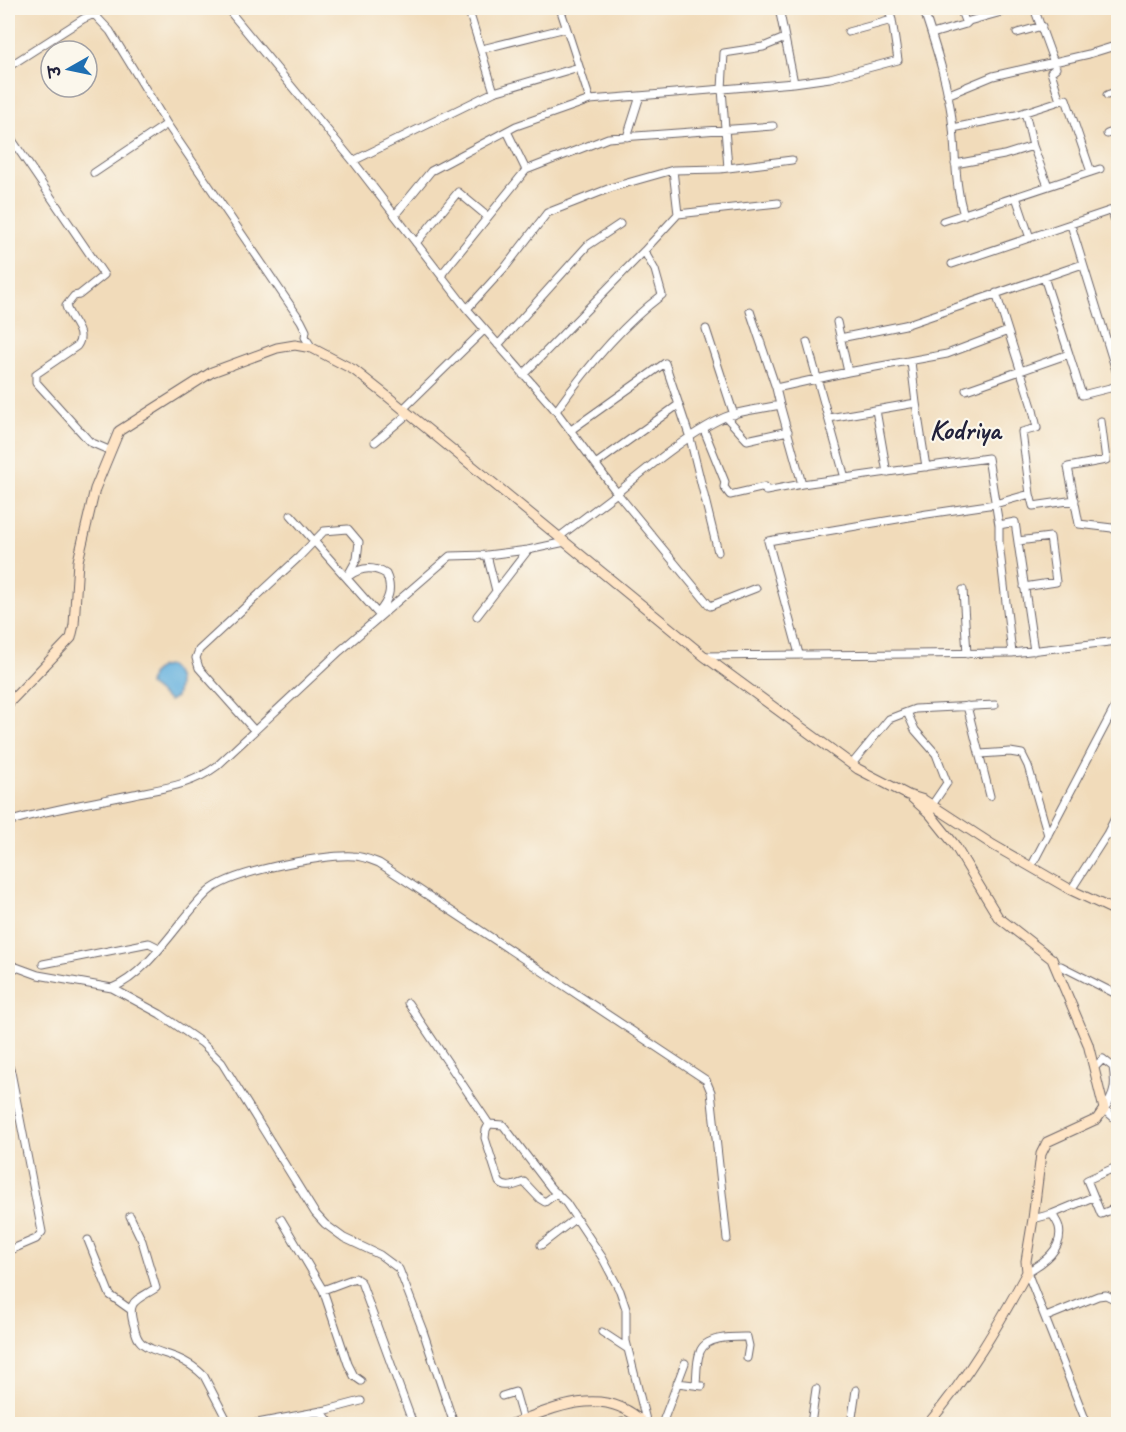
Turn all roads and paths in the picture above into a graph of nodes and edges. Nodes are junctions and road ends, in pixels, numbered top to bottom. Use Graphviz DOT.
graph roads {
  1 [pos="227,8"];
  2 [pos="482,8"];
  3 [pos="560,8"];
  4 [pos="779,8"];
  5 [pos="888,8"];
  6 [pos="923,8"];
  7 [pos="960,8"];
  8 [pos="1016,8"];
  9 [pos="1034,8"];
  10 [pos="469,9"];
  11 [pos="892,20"];
  12 [pos="966,24"];
  13 [pos="1042,26"];
  14 [pos="566,28"];
  15 [pos="848,32"];
  16 [pos="1017,33"];
  17 [pos="932,34"];
  18 [pos="785,38"];
  19 [pos="1119,45"];
  20 [pos="482,49"];
  21 [pos="1054,62"];
  22 [pos="8,67"];
  23 [pos="579,67"];
  24 [pos="794,83"];
  25 [pos="722,89"];
  26 [pos="1119,91"];
  27 [pos="494,92"];
  28 [pos="947,95"];
  29 [pos="1107,95"];
  30 [pos="640,96"];
  31 [pos="590,100"];
  32 [pos="1060,101"];
  33 [pos="1024,112"];
  34 [pos="167,123"];
  35 [pos="773,126"];
  36 [pos="953,128"];
  37 [pos="724,130"];
  38 [pos="1119,130"];
  39 [pos="507,131"];
  40 [pos="8,134"];
  41 [pos="1107,134"];
  42 [pos="627,137"];
  43 [pos="1033,146"];
  44 [pos="792,160"];
  45 [pos="353,161"];
  46 [pos="955,164"];
  47 [pos="728,168"];
  48 [pos="1100,169"];
  49 [pos="526,170"];
  50 [pos="673,170"];
  51 [pos="1091,172"];
  52 [pos="94,173"];
  53 [pos="1048,186"];
  54 [pos="1016,197"];
  55 [pos="778,203"];
  56 [pos="1115,209"];
  57 [pos="678,214"];
  58 [pos="394,215"];
  59 [pos="964,215"];
  60 [pos="488,217"];
  61 [pos="944,221"];
  62 [pos="620,224"];
  63 [pos="1071,225"];
  64 [pos="1119,231"];
  65 [pos="1030,238"];
  66 [pos="416,243"];
  67 [pos="644,251"];
  68 [pos="952,264"];
  69 [pos="1083,264"];
  70 [pos="441,275"];
  71 [pos="1044,277"];
  72 [pos="996,293"];
  73 [pos="467,309"];
  74 [pos="750,311"];
  75 [pos="837,322"];
  76 [pos="706,329"];
  77 [pos="484,330"];
  78 [pos="1008,332"];
  79 [pos="840,338"];
  80 [pos="807,342"];
  81 [pos="498,345"];
  82 [pos="312,348"];
  83 [pos="1070,354"];
  84 [pos="911,362"];
  85 [pos="1021,371"];
  86 [pos="848,372"];
  87 [pos="523,375"];
  88 [pos="1119,376"];
  89 [pos="817,378"];
  90 [pos="1119,386"];
  91 [pos="776,388"];
  92 [pos="966,390"];
  93 [pos="916,403"];
  94 [pos="678,405"];
  95 [pos="780,405"];
  96 [pos="876,410"];
  97 [pos="405,411"];
  98 [pos="556,411"];
  99 [pos="730,416"];
  100 [pos="829,418"];
  101 [pos="1101,421"];
  102 [pos="704,429"];
  103 [pos="571,430"];
  104 [pos="788,431"];
  105 [pos="690,438"];
  106 [pos="375,442"];
  107 [pos="111,451"];
  108 [pos="597,463"];
  109 [pos="926,467"];
  110 [pos="887,473"];
  111 [pos="845,478"];
  112 [pos="802,484"];
  113 [pos="617,494"];
  114 [pos="1030,494"];
  115 [pos="1075,500"];
  116 [pos="995,504"];
  117 [pos="291,515"];
  118 [pos="999,525"];
  119 [pos="1119,531"];
  120 [pos="562,540"];
  121 [pos="1018,541"];
  122 [pos="315,542"];
  123 [pos="528,550"];
  124 [pos="718,552"];
  125 [pos="487,555"];
  126 [pos="347,577"];
  127 [pos="1024,587"];
  128 [pos="756,588"];
  129 [pos="963,590"];
  130 [pos="496,591"];
  131 [pos="379,614"];
  132 [pos="477,616"];
  133 [pos="1119,641"];
  134 [pos="1034,651"];
  135 [pos="1012,653"];
  136 [pos="799,654"];
  137 [pos="967,654"];
  138 [pos="704,656"];
  139 [pos="1119,701"];
  140 [pos="8,704"];
  141 [pos="995,705"];
  142 [pos="967,706"];
  143 [pos="907,712"];
  144 [pos="254,730"];
  145 [pos="980,754"];
  146 [pos="852,764"];
  147 [pos="908,795"];
  148 [pos="990,796"];
  149 [pos="932,805"];
  150 [pos="1119,812"];
  151 [pos="8,822"];
  152 [pos="1107,834"];
  153 [pos="1048,835"];
  154 [pos="1119,838"];
  155 [pos="1031,867"];
  156 [pos="1071,890"];
  157 [pos="1119,912"];
  158 [pos="159,948"];
  159 [pos="8,964"];
  160 [pos="43,964"];
  161 [pos="1061,966"];
  162 [pos="112,988"];
  163 [pos="1119,995"];
  164 [pos="408,1003"];
  165 [pos="1093,1063"];
  166 [pos="8,1064"];
  167 [pos="1104,1109"];
  168 [pos="1119,1120"];
  169 [pos="489,1124"];
  170 [pos="1119,1180"];
  171 [pos="557,1193"];
  172 [pos="1093,1197"];
  173 [pos="1117,1208"];
  174 [pos="1052,1214"];
  175 [pos="130,1216"];
  176 [pos="1119,1217"];
  177 [pos="576,1218"];
  178 [pos="281,1219"];
  179 [pos="1033,1219"];
  180 [pos="727,1239"];
  181 [pos="88,1240"];
  182 [pos="542,1245"];
  183 [pos="8,1251"];
  184 [pos="1027,1272"];
  185 [pos="323,1290"];
  186 [pos="1119,1301"];
  187 [pos="131,1310"];
  188 [pos="1046,1317"];
  189 [pos="602,1332"];
  190 [pos="628,1348"];
  191 [pos="747,1358"];
  192 [pos="685,1363"];
  193 [pos="361,1382"];
  194 [pos="677,1383"];
  195 [pos="816,1389"];
  196 [pos="856,1390"];
  197 [pos="502,1396"];
  198 [pos="361,1401"];
  199 [pos="321,1411"];
  200 [pos="523,1420"];
  201 [pos="622,1422"];
  202 [pos="644,1423"];
  203 [pos="254,1424"];
  204 [pos="811,1424"];
  205 [pos="229,1425"];
  206 [pos="331,1425"];
  207 [pos="413,1425"];
  208 [pos="454,1425"];
  209 [pos="512,1425"];
  210 [pos="662,1425"];
  211 [pos="825,1425"];
  212 [pos="851,1425"];
  213 [pos="928,1425"];
  214 [pos="1087,1425"];
  1 -- 45 [label="street"];
  2 -- 10 [label="street"];
  3 -- 14 [label="street"];
  4 -- 18 [label="street"];
  5 -- 11 [label="street"];
  6 -- 17 [label="street"];
  7 -- 12 [label="street"];
  8 -- 12 [label="street"];
  9 -- 13 [label="street"];
  10 -- 20 [label="street"];
  11 -- 15 [label="street"];
  11 -- 24 [label="street"];
  12 -- 17 [label="street"];
  13 -- 16 [label="street"];
  13 -- 21 [label="street"];
  14 -- 20 [label="street"];
  14 -- 23 [label="street"];
  17 -- 28 [label="street"];
  18 -- 24 [label="street"];
  18 -- 25 [label="street"];
  19 -- 21 [label="street"];
  20 -- 27 [label="street"];
  21 -- 28 [label="street"];
  21 -- 32 [label="street"];
  22 -- 34 [label="street"];
  23 -- 27 [label="street"];
  23 -- 31 [label="street"];
  24 -- 25 [label="street"];
  25 -- 30 [label="street"];
  25 -- 37 [label="street"];
  26 -- 29 [label="street"];
  27 -- 45 [label="street"];
  28 -- 36 [label="street"];
  30 -- 31 [label="street"];
  30 -- 42 [label="street"];
  31 -- 39 [label="street"];
  32 -- 33 [label="street"];
  32 -- 51 [label="street"];
  33 -- 36 [label="street"];
  33 -- 43 [label="street"];
  34 -- 52 [label="street"];
  34 -- 82 [label="street"];
  35 -- 37 [label="street"];
  36 -- 46 [label="street"];
  37 -- 42 [label="street"];
  37 -- 47 [label="street"];
  38 -- 41 [label="street"];
  39 -- 49 [label="street"];
  39 -- 58 [label="street"];
  40 -- 107 [label="street"];
  42 -- 49 [label="street"];
  43 -- 46 [label="street"];
  43 -- 53 [label="street"];
  44 -- 47 [label="street"];
  45 -- 58 [label="street"];
  46 -- 59 [label="street"];
  47 -- 50 [label="street"];
  48 -- 51 [label="street"];
  49 -- 60 [label="street"];
  50 -- 57 [label="street"];
  50 -- 73 [label="street"];
  51 -- 53 [label="street"];
  53 -- 54 [label="street"];
  54 -- 59 [label="street"];
  54 -- 65 [label="street"];
  55 -- 57 [label="street"];
  56 -- 63 [label="street"];
  56 -- 64 [label="street"];
  57 -- 67 [label="street"];
  58 -- 66 [label="street"];
  59 -- 61 [label="street"];
  60 -- 66 [label="street"];
  60 -- 70 [label="street"];
  62 -- 81 [label="street"];
  63 -- 65 [label="street"];
  63 -- 69 [label="street"];
  65 -- 68 [label="street"];
  66 -- 70 [label="street"];
  67 -- 87 [label="street"];
  67 -- 98 [label="street"];
  69 -- 71 [label="street"];
  69 -- 88 [label="street"];
  70 -- 73 [label="street"];
  71 -- 72 [label="street"];
  71 -- 83 [label="street"];
  72 -- 78 [label="street"];
  72 -- 79 [label="street"];
  73 -- 77 [label="street"];
  74 -- 91 [label="street"];
  75 -- 79 [label="street"];
  76 -- 99 [label="street"];
  77 -- 81 [label="street"];
  77 -- 97 [label="street"];
  78 -- 84 [label="street"];
  78 -- 85 [label="street"];
  79 -- 86 [label="street"];
  80 -- 89 [label="street"];
  81 -- 87 [label="street"];
  82 -- 97 [label="street"];
  82 -- 107 [label="street"];
  83 -- 85 [label="street"];
  83 -- 90 [label="street"];
  84 -- 86 [label="street"];
  84 -- 93 [label="street"];
  85 -- 92 [label="street"];
  85 -- 114 [label="street"];
  86 -- 89 [label="street"];
  87 -- 98 [label="street"];
  89 -- 91 [label="street"];
  89 -- 100 [label="street"];
  91 -- 95 [label="street"];
  93 -- 96 [label="street"];
  93 -- 109 [label="street"];
  94 -- 103 [label="street"];
  94 -- 105 [label="street"];
  94 -- 108 [label="street"];
  95 -- 99 [label="street"];
  95 -- 104 [label="street"];
  96 -- 100 [label="street"];
  96 -- 110 [label="street"];
  97 -- 106 [label="street"];
  97 -- 120 [label="street"];
  98 -- 103 [label="street"];
  99 -- 102 [label="street"];
  99 -- 104 [label="street"];
  100 -- 111 [label="street"];
  101 -- 115 [label="street"];
  102 -- 105 [label="street"];
  102 -- 112 [label="street"];
  103 -- 108 [label="street"];
  104 -- 112 [label="street"];
  105 -- 113 [label="street"];
  105 -- 124 [label="street"];
  107 -- 140 [label="street"];
  108 -- 113 [label="street"];
  109 -- 110 [label="street"];
  109 -- 116 [label="street"];
  110 -- 111 [label="street"];
  111 -- 112 [label="street"];
  113 -- 120 [label="street"];
  113 -- 128 [label="street"];
  114 -- 115 [label="street"];
  114 -- 116 [label="street"];
  115 -- 119 [label="street"];
  116 -- 118 [label="street"];
  116 -- 136 [label="street"];
  117 -- 122 [label="street"];
  118 -- 121 [label="street"];
  118 -- 135 [label="street"];
  120 -- 123 [label="street"];
  120 -- 138 [label="street"];
  121 -- 127 [label="street"];
  121 -- 127 [label="street"];
  122 -- 126 [label="street"];
  122 -- 126 [label="street"];
  122 -- 144 [label="street"];
  123 -- 125 [label="street"];
  123 -- 130 [label="street"];
  125 -- 130 [label="street"];
  125 -- 131 [label="street"];
  126 -- 131 [label="street"];
  126 -- 131 [label="street"];
  127 -- 134 [label="street"];
  129 -- 137 [label="street"];
  130 -- 132 [label="street"];
  131 -- 144 [label="street"];
  133 -- 134 [label="street"];
  134 -- 135 [label="street"];
  135 -- 137 [label="street"];
  136 -- 137 [label="street"];
  136 -- 138 [label="street"];
  138 -- 146 [label="street"];
  139 -- 153 [label="street"];
  141 -- 142 [label="street"];
  142 -- 143 [label="street"];
  142 -- 145 [label="street"];
  143 -- 146 [label="street"];
  143 -- 149 [label="street"];
  144 -- 151 [label="street"];
  145 -- 148 [label="street"];
  145 -- 153 [label="street"];
  146 -- 147 [label="street"];
  147 -- 149 [label="street"];
  147 -- 165 [label="street"];
  149 -- 155 [label="street"];
  150 -- 152 [label="street"];
  152 -- 154 [label="street"];
  152 -- 156 [label="street"];
  153 -- 155 [label="street"];
  155 -- 156 [label="street"];
  156 -- 157 [label="street"];
  158 -- 160 [label="street"];
  158 -- 162 [label="street"];
  158 -- 180 [label="street"];
  159 -- 162 [label="street"];
  161 -- 163 [label="street"];
  162 -- 208 [label="street"];
  164 -- 169 [label="street"];
  165 -- 167 [label="street"];
  165 -- 167 [label="street"];
  166 -- 183 [label="street"];
  167 -- 168 [label="street"];
  167 -- 179 [label="street"];
  169 -- 171 [label="street"];
  169 -- 171 [label="street"];
  170 -- 172 [label="street"];
  171 -- 177 [label="street"];
  172 -- 173 [label="street"];
  172 -- 174 [label="street"];
  173 -- 176 [label="street"];
  174 -- 179 [label="street"];
  174 -- 184 [label="street"];
  175 -- 187 [label="street"];
  177 -- 182 [label="street"];
  177 -- 190 [label="street"];
  178 -- 185 [label="street"];
  179 -- 184 [label="street"];
  181 -- 187 [label="street"];
  184 -- 188 [label="street"];
  184 -- 213 [label="street"];
  185 -- 193 [label="street"];
  185 -- 207 [label="street"];
  186 -- 188 [label="street"];
  187 -- 205 [label="street"];
  188 -- 214 [label="street"];
  189 -- 190 [label="street"];
  190 -- 202 [label="street"];
  191 -- 194 [label="street"];
  192 -- 194 [label="street"];
  194 -- 210 [label="street"];
  195 -- 204 [label="street"];
  196 -- 212 [label="street"];
  197 -- 200 [label="street"];
  198 -- 199 [label="street"];
  199 -- 203 [label="street"];
  199 -- 206 [label="street"];
  200 -- 202 [label="street"];
  200 -- 209 [label="street"];
  201 -- 202 [label="street"];
  204 -- 211 [label="street"];
}
